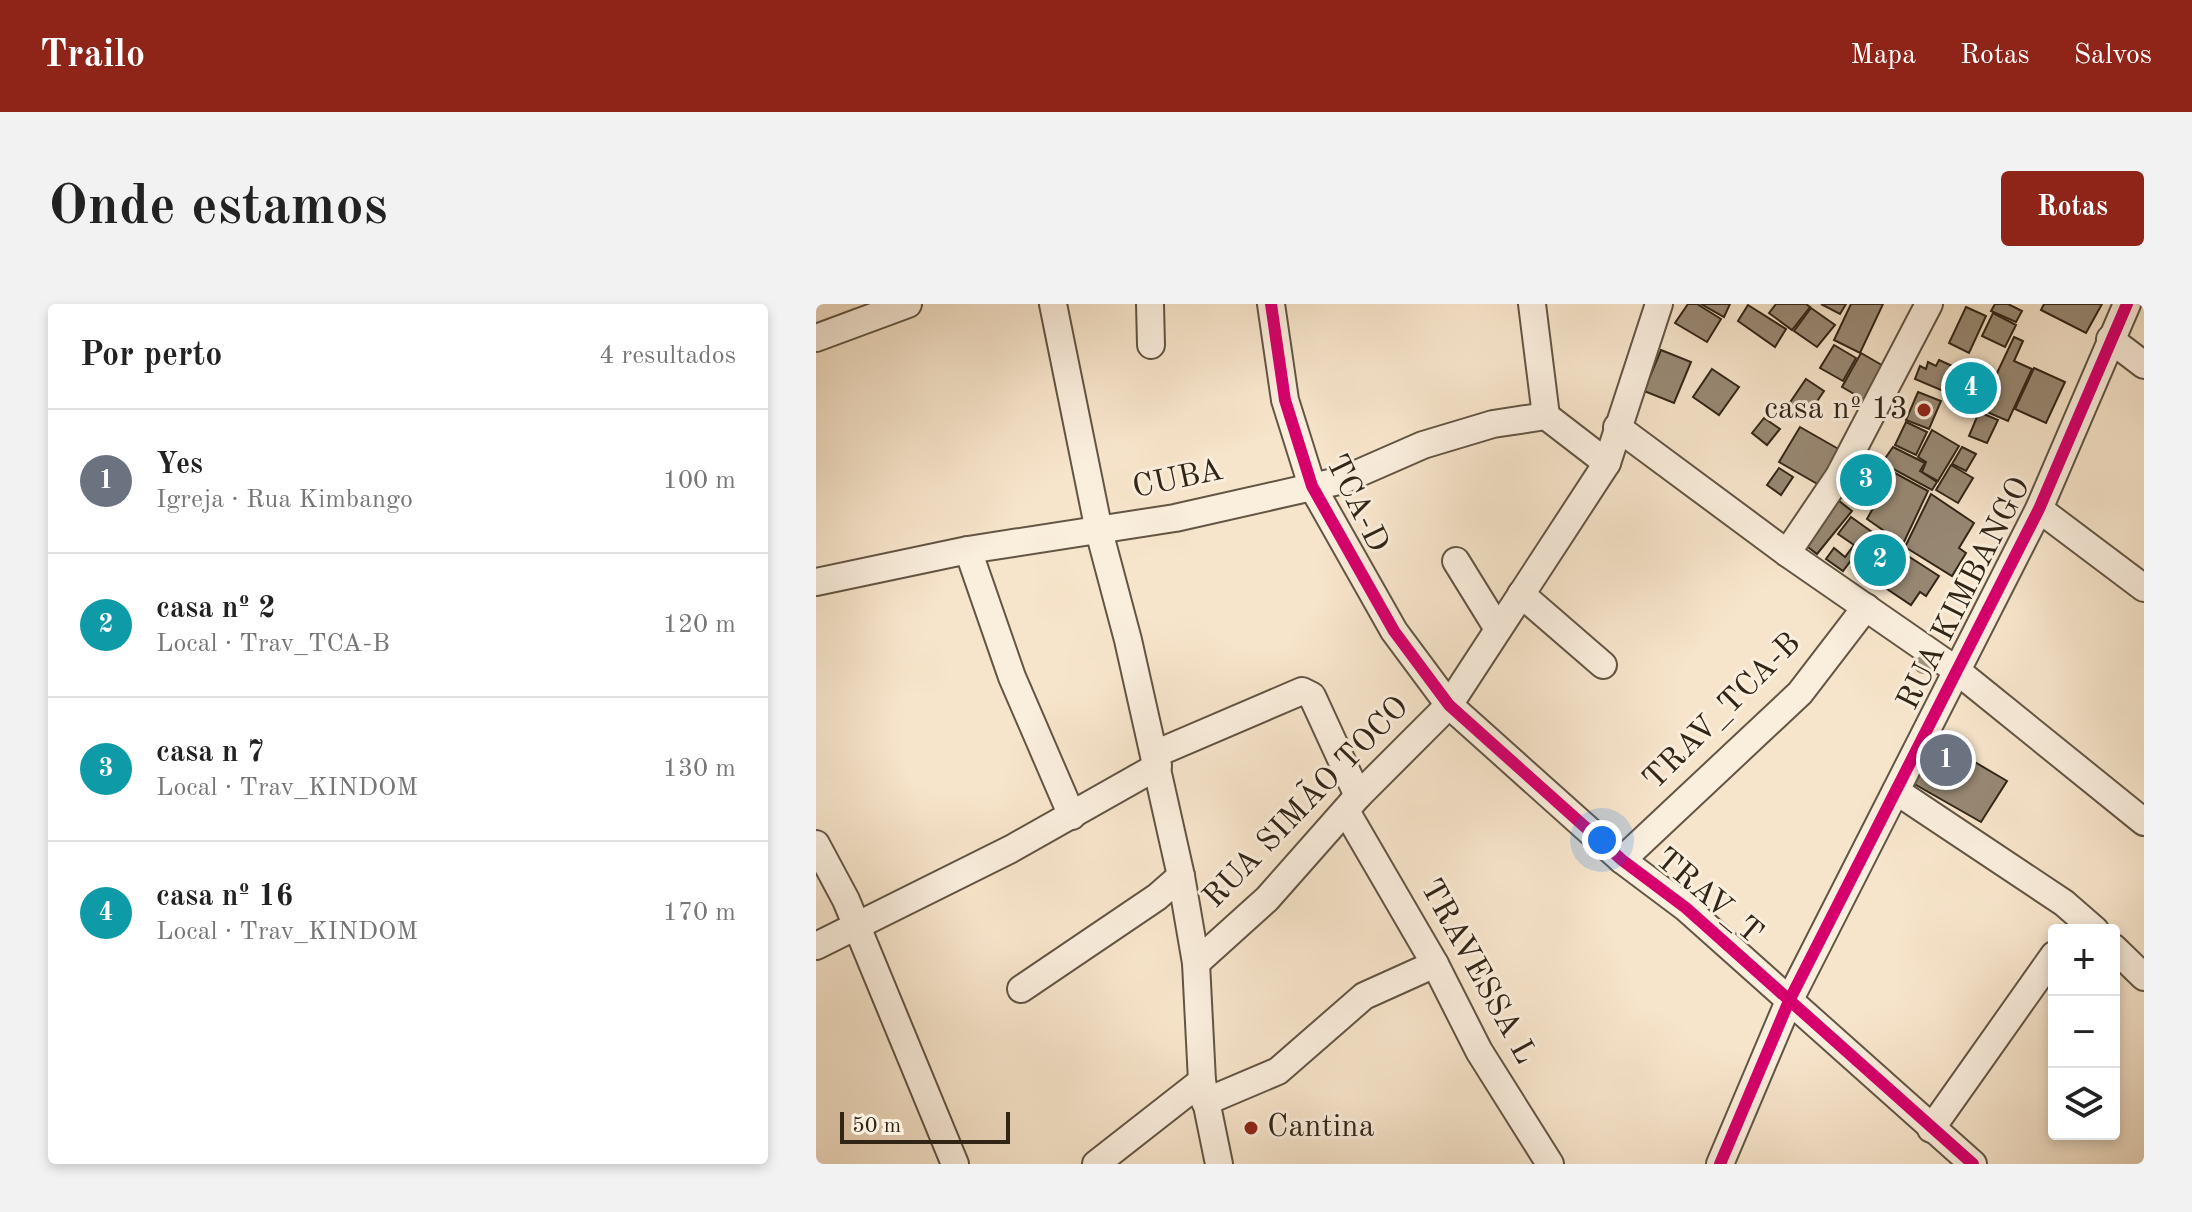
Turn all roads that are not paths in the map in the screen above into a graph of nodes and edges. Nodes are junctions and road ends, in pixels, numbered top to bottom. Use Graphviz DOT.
graph roads {
  1 [pos="908,304"];
  2 [pos="1053,304"];
  3 [pos="1150,304"];
  4 [pos="1271,304"];
  5 [pos="1532,304"];
  6 [pos="1659,304"];
  7 [pos="1929,304"];
  8 [pos="2127,304"];
  9 [pos="816,338"];
  10 [pos="2110,339"];
  11 [pos="1151,345"];
  12 [pos="2144,365"];
  13 [pos="1546,416"];
  14 [pos="1617,427"];
  15 [pos="1607,463"];
  16 [pos="1312,486"];
  17 [pos="2039,509"];
  18 [pos="1099,531"];
  19 [pos="968,550"];
  20 [pos="1787,553"];
  21 [pos="1456,561"];
  22 [pos="816,582"];
  23 [pos="2144,588"];
  24 [pos="1521,594"];
  25 [pos="1866,607"];
  26 [pos="1498,629"];
  27 [pos="1603,665"];
  28 [pos="1956,670"];
  29 [pos="1449,705"];
  30 [pos="1156,760"];
  31 [pos="1896,791"];
  32 [pos="1352,804"];
  33 [pos="1072,816"];
  34 [pos="2144,822"];
  35 [pos="816,844"];
  36 [pos="1622,860"];
  37 [pos="1181,876"];
  38 [pos="2080,924"];
  39 [pos="856,927"];
  40 [pos="816,946"];
  41 [pos="2120,954"];
  42 [pos="1196,963"];
  43 [pos="2048,963"];
  44 [pos="1435,964"];
  45 [pos="2144,977"];
  46 [pos="1021,989"];
  47 [pos="1789,1001"];
  48 [pos="1204,1091"];
  49 [pos="1931,1129"];
  50 [pos="955,1164"];
  51 [pos="1096,1164"];
  52 [pos="1219,1164"];
  53 [pos="1550,1164"];
  54 [pos="1721,1164"];
  55 [pos="1973,1164"];
  1 -- 9 [label="street"];
  2 -- 18 [label="street"];
  3 -- 11 [label="street"];
  4 -- 16 [label="street, TCA-D"];
  5 -- 13 [label="street"];
  6 -- 14 [label="street, RUA SIMÃO TOCO"];
  7 -- 20 [label="street"];
  8 -- 10 [label="street, RUA KIMBANGO"];
  10 -- 12 [label="street"];
  10 -- 17 [label="street, RUA KIMBANGO"];
  13 -- 15 [label="street"];
  13 -- 16 [label="street, CUBA"];
  14 -- 15 [label="street, RUA SIMÃO TOCO"];
  14 -- 20 [label="street"];
  15 -- 24 [label="street, RUA SIMÃO TOCO"];
  16 -- 18 [label="street, CUBA"];
  16 -- 29 [label="street, TCA-D"];
  17 -- 23 [label="street"];
  17 -- 28 [label="street, RUA KIMBANGO"];
  18 -- 19 [label="street, CUBA"];
  18 -- 30 [label="street"];
  19 -- 22 [label="street, CUBA"];
  19 -- 33 [label="street"];
  20 -- 25 [label="street"];
  21 -- 26 [label="street"];
  24 -- 26 [label="street, RUA SIMÃO TOCO"];
  24 -- 27 [label="street"];
  25 -- 28 [label="street"];
  25 -- 36 [label="street, TRAV_TCA-B"];
  26 -- 29 [label="street, RUA SIMÃO TOCO"];
  28 -- 31 [label="street, RUA KIMBANGO"];
  28 -- 34 [label="street"];
  29 -- 32 [label="street, RUA SIMÃO TOCO"];
  29 -- 36 [label="street, TRAV_T"];
  30 -- 32 [label="street, TRAVESSA L"];
  30 -- 33 [label="street, TRAVESSA L"];
  30 -- 37 [label="street"];
  31 -- 38 [label="street"];
  31 -- 47 [label="street, RUA KIMBANGO"];
  32 -- 42 [label="street, RUA SIMÃO TOCO"];
  32 -- 44 [label="street, TRAVESSA L"];
  33 -- 39 [label="street, TRAVESSA L"];
  35 -- 39 [label="street"];
  36 -- 47 [label="street, TRAV_T"];
  37 -- 42 [label="street"];
  37 -- 46 [label="street"];
  39 -- 40 [label="street, TRAVESSA L"];
  39 -- 50 [label="street"];
  41 -- 45 [label="street"];
  42 -- 48 [label="street"];
  43 -- 49 [label="street"];
  44 -- 48 [label="street"];
  44 -- 53 [label="street, TRAVESSA L"];
  47 -- 49 [label="street, TRAV_T"];
  47 -- 54 [label="street, RUA KIMBANGO"];
  48 -- 51 [label="street"];
  48 -- 52 [label="street"];
  49 -- 55 [label="street, TRAV_T"];
}
